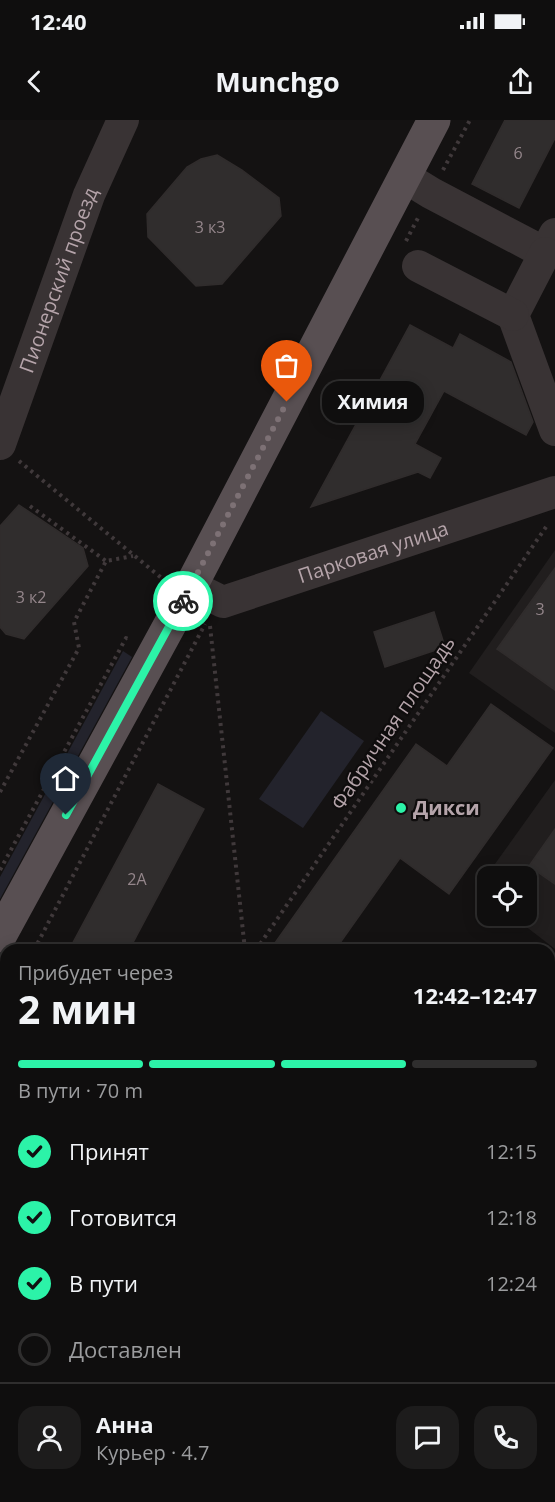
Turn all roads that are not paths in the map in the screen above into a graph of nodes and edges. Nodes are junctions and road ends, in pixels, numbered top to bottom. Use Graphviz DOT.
graph roads {
  1 [pos="123,120"];
  2 [pos="434,120"];
  3 [pos="405,177"];
  4 [pos="550,243"];
  5 [pos="418,266"];
  6 [pos="513,315"];
  7 [pos="555,430"];
  8 [pos="9,452"];
  9 [pos="555,492"];
  10 [pos="179,584"];
  11 [pos="0,936"];
  1 -- 8 [label="street, Пионерский проезд"];
  2 -- 3 [label="main road"];
  3 -- 4 [label="street"];
  3 -- 10 [label="main road"];
  4 -- 6 [label="street"];
  5 -- 6 [label="street"];
  6 -- 7 [label="street"];
  9 -- 10 [label="street, Парковая улица"];
  10 -- 11 [label="main road"];
}
